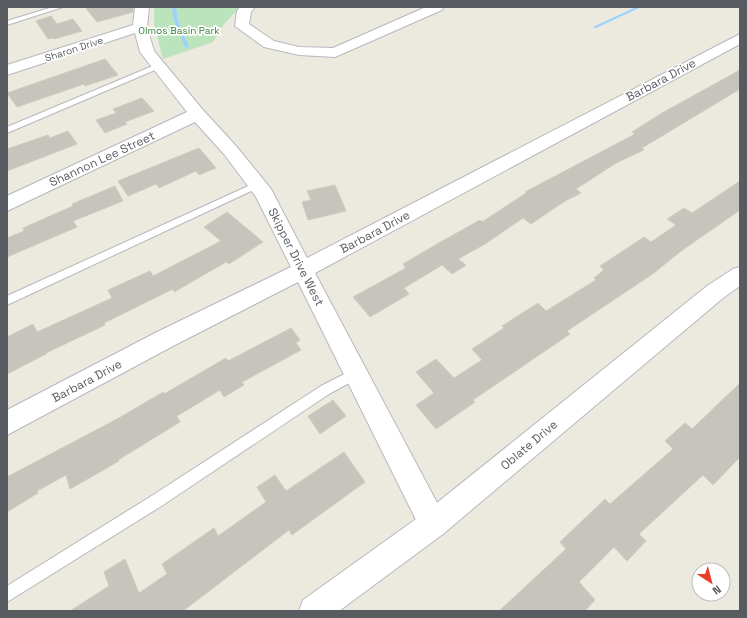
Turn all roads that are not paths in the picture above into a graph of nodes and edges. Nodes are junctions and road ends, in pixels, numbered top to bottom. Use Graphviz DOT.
graph roads {
  1 [pos="60,7"];
  2 [pos="142,7"];
  3 [pos="438,7"];
  4 [pos="250,8"];
  5 [pos="7,23"];
  6 [pos="140,27"];
  7 [pos="740,38"];
  8 [pos="158,68"];
  9 [pos="7,70"];
  10 [pos="197,114"];
  11 [pos="7,130"];
  12 [pos="257,185"];
  13 [pos="7,204"];
  14 [pos="303,270"];
  15 [pos="740,275"];
  16 [pos="7,301"];
  17 [pos="356,373"];
  18 [pos="7,423"];
  19 [pos="433,524"];
  20 [pos="7,595"];
  21 [pos="325,607"];
  1 -- 5 [label="lane"];
  2 -- 6 [label="street, Skipper Drive West"];
  3 -- 4 [label="street"];
  6 -- 8 [label="street, Skipper Drive West"];
  6 -- 9 [label="street, Sharon Drive"];
  7 -- 14 [label="street, Barbara Drive"];
  8 -- 10 [label="street, Skipper Drive West"];
  8 -- 11 [label="lane"];
  10 -- 12 [label="street, Skipper Drive West"];
  10 -- 13 [label="street, Shannon Lee Street"];
  12 -- 14 [label="street, Skipper Drive West"];
  12 -- 16 [label="lane"];
  14 -- 17 [label="street, Skipper Drive West"];
  14 -- 18 [label="street, Barbara Drive"];
  15 -- 19 [label="street, Oblate Drive"];
  17 -- 19 [label="street, Skipper Drive West"];
  17 -- 20 [label="lane"];
  19 -- 21 [label="street, Oblate Drive"];
}
